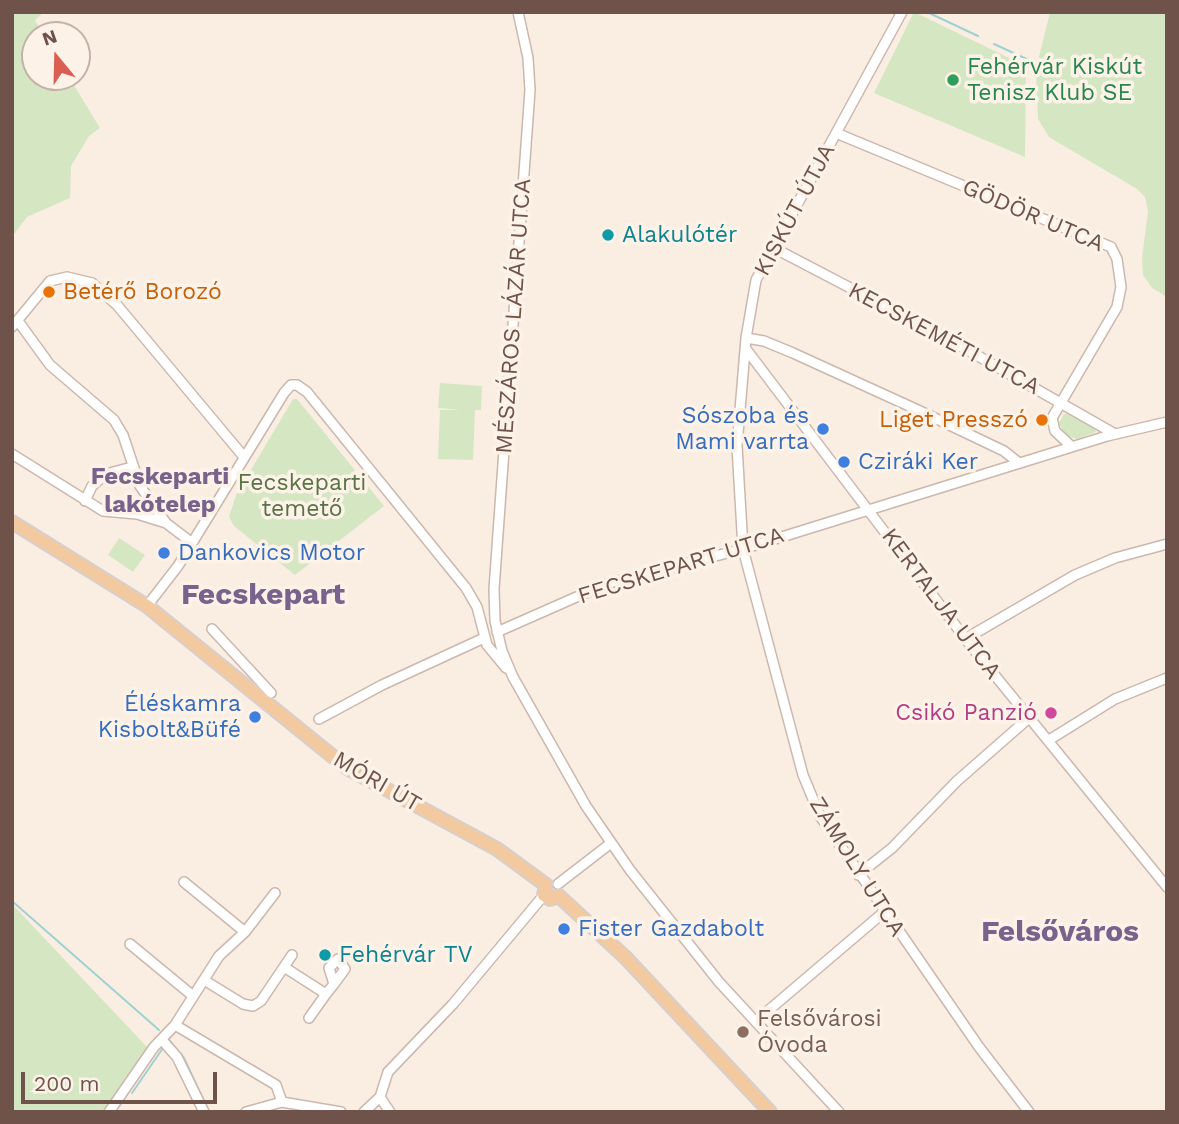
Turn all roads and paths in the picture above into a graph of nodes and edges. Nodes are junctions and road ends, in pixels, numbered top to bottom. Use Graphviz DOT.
graph roads {
  1 [pos="518,12"];
  2 [pos="902,12"];
  3 [pos="836,133"];
  4 [pos="772,247"];
  5 [pos="15,324"];
  6 [pos="746,338"];
  7 [pos="746,349"];
  8 [pos="1061,403"];
  9 [pos="1167,422"];
  10 [pos="1115,434"];
  11 [pos="1071,446"];
  12 [pos="12,454"];
  13 [pos="244,457"];
  14 [pos="1018,463"];
  15 [pos="132,467"];
  16 [pos="85,500"];
  17 [pos="868,508"];
  18 [pos="12,522"];
  19 [pos="166,523"];
  20 [pos="191,542"];
  21 [pos="1167,544"];
  22 [pos="743,549"];
  23 [pos="147,606"];
  24 [pos="495,621"];
  25 [pos="480,624"];
  26 [pos="212,629"];
  27 [pos="498,636"];
  28 [pos="965,639"];
  29 [pos="485,641"];
  30 [pos="231,651"];
  31 [pos="219,666"];
  32 [pos="510,671"];
  33 [pos="1167,678"];
  34 [pos="271,693"];
  35 [pos="1030,717"];
  36 [pos="319,719"];
  37 [pos="1049,740"];
  38 [pos="611,843"];
  39 [pos="858,875"];
  40 [pos="184,883"];
  41 [pos="1167,887"];
  42 [pos="552,890"];
  43 [pos="275,893"];
  44 [pos="884,912"];
  45 [pos="245,932"];
  46 [pos="130,944"];
  47 [pos="292,955"];
  48 [pos="284,967"];
  49 [pos="204,980"];
  50 [pos="334,984"];
  51 [pos="326,995"];
  52 [pos="193,996"];
  53 [pos="309,1018"];
  54 [pos="756,1021"];
  55 [pos="174,1025"];
  56 [pos="162,1040"];
  57 [pos="380,1097"];
  58 [pos="282,1102"];
  59 [pos="386,1111"];
  60 [pos="109,1112"];
  61 [pos="204,1112"];
  62 [pos="246,1112"];
  63 [pos="341,1112"];
  64 [pos="364,1112"];
  65 [pos="769,1112"];
  66 [pos="839,1112"];
  67 [pos="1029,1112"];
  1 -- 24 [label="street, MÉSZÁROS LÁZÁR UTCA"];
  2 -- 3 [label="street, KISKÚT ÚTJA"];
  3 -- 4 [label="street, KISKÚT ÚTJA"];
  3 -- 8 [label="street, GÖDÖR UTCA"];
  4 -- 6 [label="street, KISKÚT ÚTJA"];
  4 -- 8 [label="street, KECSKEMÉTI UTCA"];
  5 -- 13 [label="street"];
  5 -- 15 [label="street"];
  6 -- 7 [label="street, KISKÚT ÚTJA"];
  6 -- 14 [label="street"];
  7 -- 17 [label="street, KERTALJA UTCA"];
  7 -- 22 [label="street, KISKÚT ÚTJA"];
  8 -- 10 [label="street, KECSKEMÉTI UTCA"];
  8 -- 11 [label="street"];
  9 -- 10 [label="street, FECSKEPART UTCA"];
  10 -- 11 [label="street, FECSKEPART UTCA"];
  11 -- 14 [label="street, FECSKEPART UTCA"];
  12 -- 16 [label="street"];
  13 -- 20 [label="street"];
  13 -- 25 [label="street"];
  14 -- 17 [label="street, FECSKEPART UTCA"];
  15 -- 16 [label="street"];
  15 -- 19 [label="street"];
  16 -- 19 [label="street"];
  17 -- 22 [label="street, FECSKEPART UTCA"];
  17 -- 28 [label="street, KERTALJA UTCA"];
  18 -- 23 [label="main road, MÓRI ÚT"];
  19 -- 20 [label="street"];
  20 -- 23 [label="street"];
  21 -- 28 [label="street"];
  22 -- 27 [label="street, FECSKEPART UTCA"];
  22 -- 39 [label="street, ZÁMOLY UTCA"];
  23 -- 31 [label="main road, MÓRI ÚT"];
  24 -- 25 [label="street"];
  24 -- 27 [label="street, MÉSZÁROS LÁZÁR UTCA"];
  25 -- 29 [label="street"];
  26 -- 30 [label="street"];
  27 -- 29 [label="street, FECSKEPART UTCA"];
  27 -- 32 [label="street, MÉSZÁROS LÁZÁR UTCA"];
  28 -- 35 [label="street, KERTALJA UTCA"];
  29 -- 32 [label="street"];
  29 -- 36 [label="street"];
  30 -- 31 [label="street"];
  30 -- 34 [label="street"];
  31 -- 42 [label="main road, MÓRI ÚT"];
  32 -- 38 [label="street"];
  33 -- 37 [label="street"];
  35 -- 37 [label="street, KERTALJA UTCA"];
  35 -- 39 [label="street"];
  37 -- 41 [label="street, KERTALJA UTCA"];
  38 -- 42 [label="street"];
  38 -- 54 [label="street"];
  39 -- 44 [label="street, ZÁMOLY UTCA"];
  40 -- 45 [label="street"];
  42 -- 57 [label="street"];
  42 -- 65 [label="main road, MÓRI ÚT"];
  43 -- 45 [label="street"];
  44 -- 54 [label="street"];
  44 -- 67 [label="street, ZÁMOLY UTCA"];
  45 -- 49 [label="street"];
  46 -- 52 [label="street"];
  47 -- 48 [label="street"];
  48 -- 49 [label="street"];
  48 -- 51 [label="street"];
  49 -- 52 [label="street"];
  50 -- 51 [label="street"];
  51 -- 53 [label="street"];
  52 -- 55 [label="street"];
  54 -- 66 [label="street"];
  55 -- 56 [label="street"];
  55 -- 58 [label="street"];
  56 -- 60 [label="street"];
  56 -- 61 [label="street"];
  57 -- 59 [label="street"];
  57 -- 64 [label="street"];
  58 -- 62 [label="street"];
  58 -- 63 [label="street"];
}
